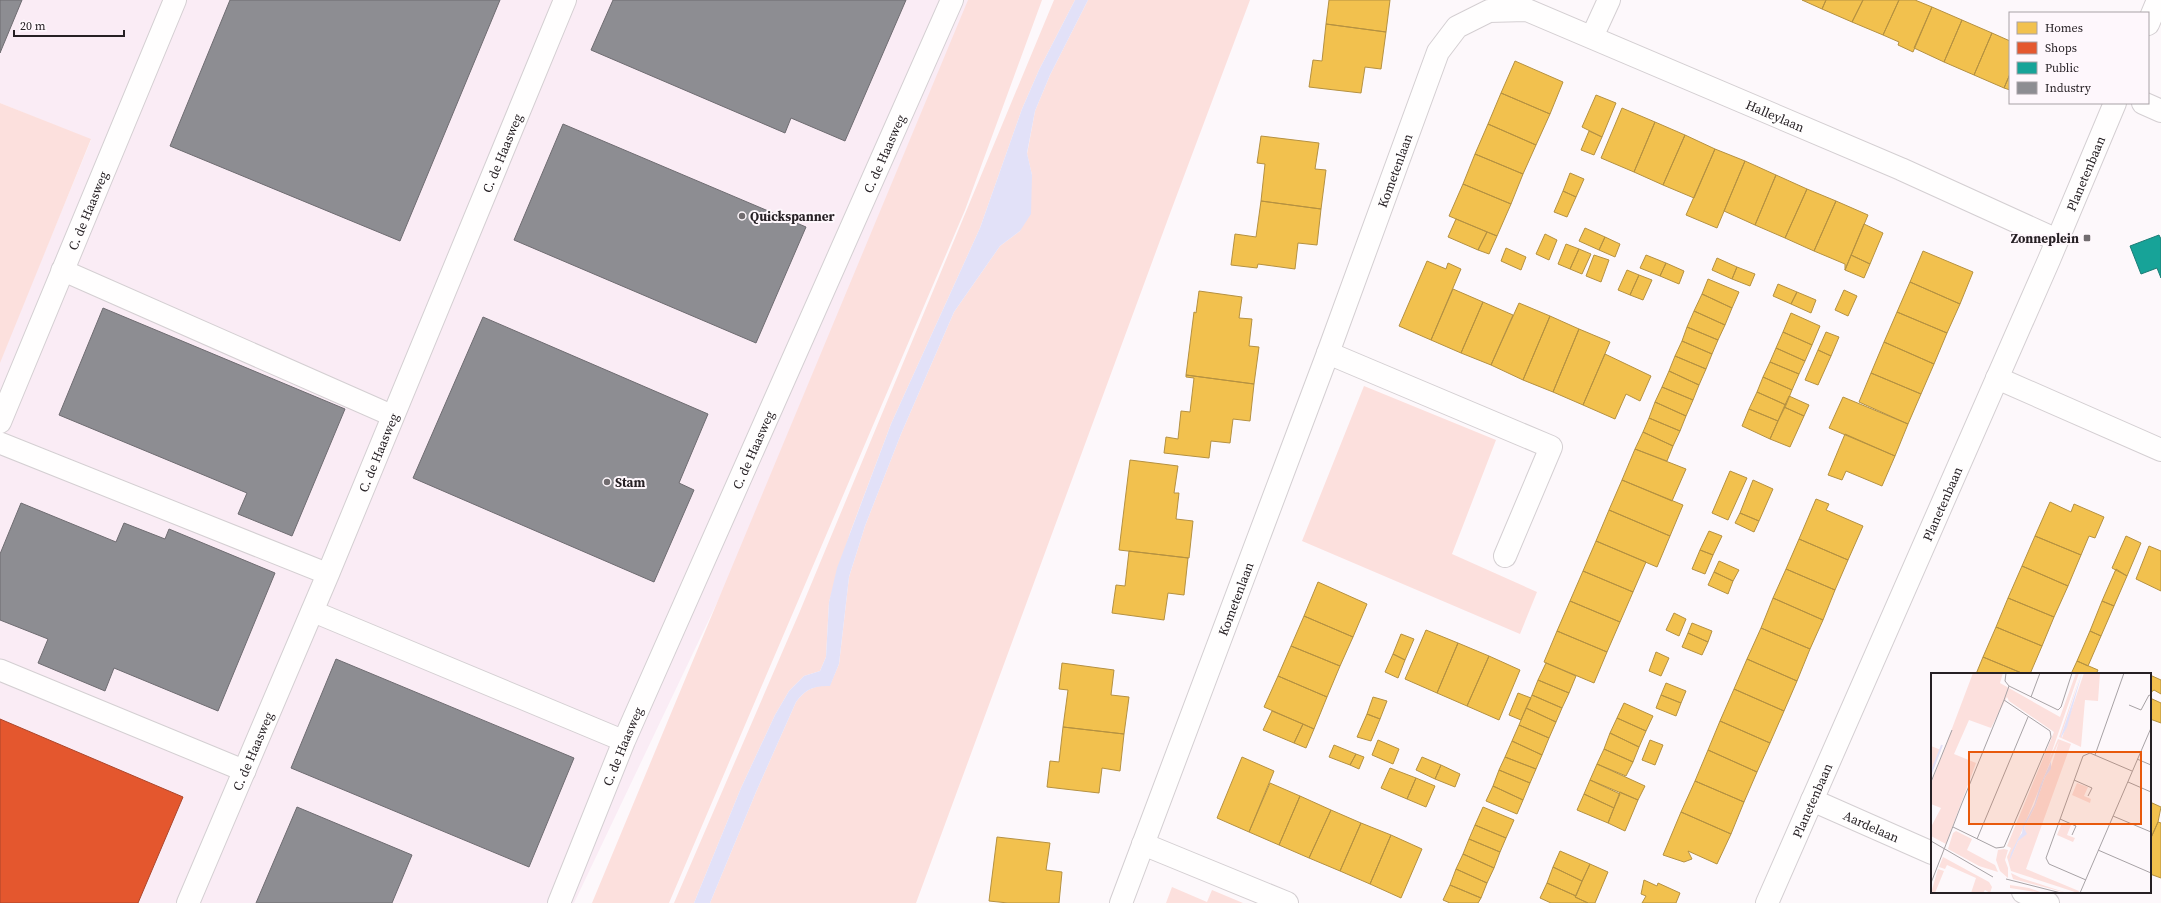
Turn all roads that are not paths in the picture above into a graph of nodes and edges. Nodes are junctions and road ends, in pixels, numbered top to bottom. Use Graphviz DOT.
graph roads {
  1 [pos="174,0"];
  2 [pos="565,0"];
  3 [pos="952,0"];
  4 [pos="1609,0"];
  5 [pos="2158,0"];
  6 [pos="1489,11"];
  7 [pos="2149,22"];
  8 [pos="1592,37"];
  9 [pos="2114,104"];
  10 [pos="2145,104"];
  11 [pos="2161,111"];
  12 [pos="2057,240"];
  13 [pos="62,270"];
  14 [pos="1328,353"];
  15 [pos="1997,378"];
  16 [pos="393,416"];
  17 [pos="0,422"];
  18 [pos="0,443"];
  19 [pos="2161,450"];
  20 [pos="1505,556"];
  21 [pos="328,574"];
  22 [pos="312,611"];
  23 [pos="0,670"];
  24 [pos="624,741"];
  25 [pos="245,771"];
  26 [pos="1812,800"];
  27 [pos="1143,844"];
  28 [pos="1931,852"];
  29 [pos="2024,893"];
  30 [pos="188,903"];
  31 [pos="559,903"];
  32 [pos="1121,903"];
  33 [pos="1287,903"];
  34 [pos="1767,903"];
  35 [pos="2048,903"];
  1 -- 13 [label="street, C. de Haasweg"];
  2 -- 16 [label="street, C. de Haasweg"];
  3 -- 24 [label="street, C. de Haasweg"];
  4 -- 8 [label="street"];
  5 -- 7 [label="street"];
  6 -- 8 [label="street, Halleylaan"];
  6 -- 14 [label="street, Kometenlaan"];
  8 -- 12 [label="street, Halleylaan"];
  9 -- 12 [label="street, Planetenbaan"];
  10 -- 11 [label="street"];
  12 -- 15 [label="street, Planetenbaan"];
  13 -- 16 [label="lane"];
  13 -- 17 [label="street, C. de Haasweg"];
  14 -- 20 [label="street"];
  14 -- 27 [label="street, Kometenlaan"];
  15 -- 19 [label="street"];
  15 -- 26 [label="street, Planetenbaan"];
  16 -- 21 [label="street, C. de Haasweg"];
  18 -- 21 [label="lane"];
  21 -- 22 [label="street, C. de Haasweg"];
  22 -- 24 [label="lane"];
  22 -- 25 [label="street, C. de Haasweg"];
  23 -- 25 [label="lane"];
  24 -- 31 [label="street, C. de Haasweg"];
  25 -- 30 [label="street, C. de Haasweg"];
  26 -- 28 [label="street, Aardelaan"];
  26 -- 34 [label="street, Planetenbaan"];
  27 -- 32 [label="street, Kometenlaan"];
  27 -- 33 [label="street"];
  29 -- 35 [label="street"];
}
